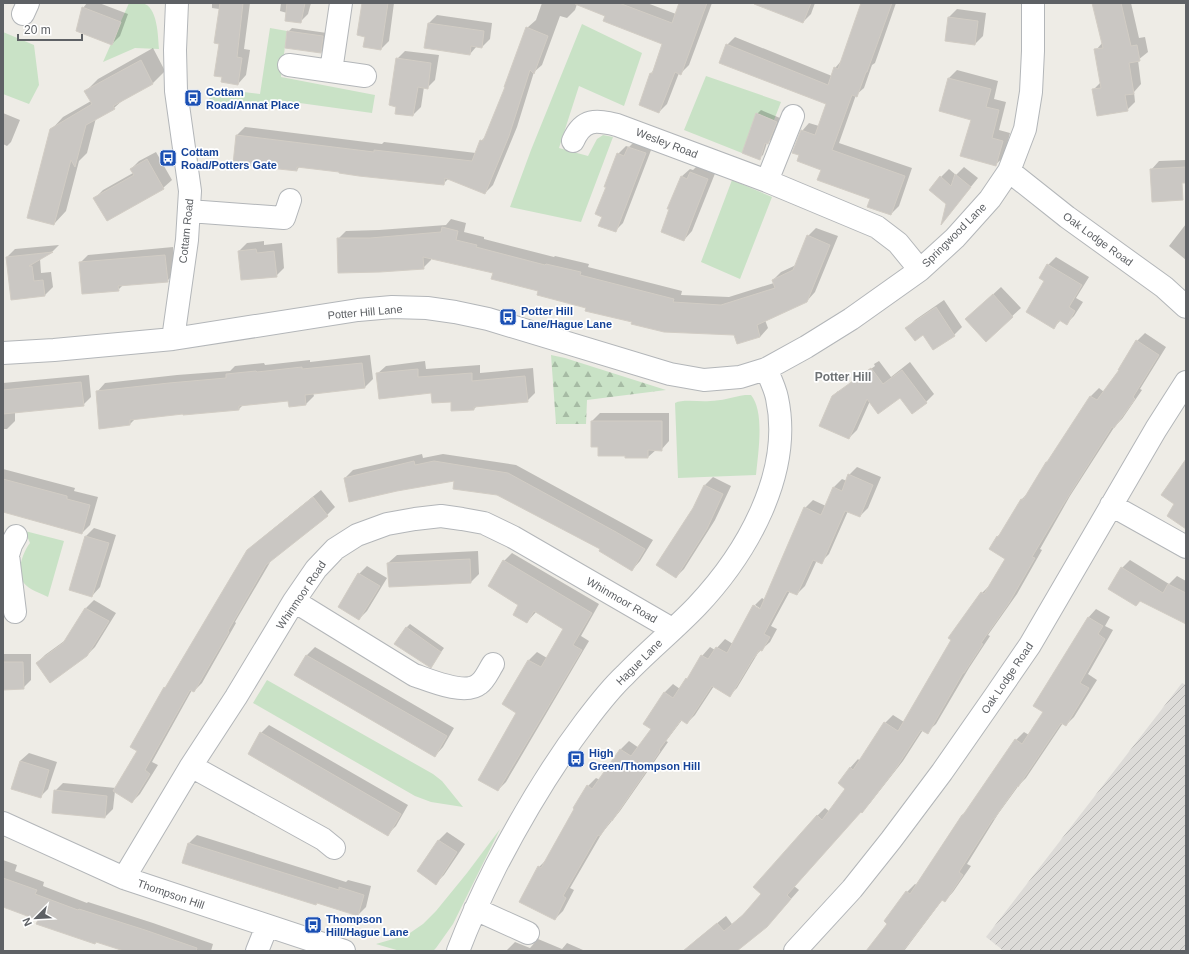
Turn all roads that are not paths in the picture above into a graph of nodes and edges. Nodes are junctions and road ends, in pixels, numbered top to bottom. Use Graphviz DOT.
graph roads {
  1 [pos="177,3"];
  2 [pos="341,3"];
  3 [pos="1032,3"];
  4 [pos="289,66"];
  5 [pos="331,71"];
  6 [pos="365,76"];
  7 [pos="793,116"];
  8 [pos="573,141"];
  9 [pos="1009,171"];
  10 [pos="767,181"];
  11 [pos="290,200"];
  12 [pos="189,211"];
  13 [pos="920,270"];
  14 [pos="1186,307"];
  15 [pos="173,339"];
  16 [pos="3,352"];
  17 [pos="766,369"];
  18 [pos="1186,382"];
  19 [pos="1111,505"];
  20 [pos="1186,547"];
  21 [pos="9,548"];
  22 [pos="294,601"];
  23 [pos="15,612"];
  24 [pos="672,629"];
  25 [pos="494,664"];
  26 [pos="191,766"];
  27 [pos="3,823"];
  28 [pos="334,848"];
  29 [pos="124,878"];
  30 [pos="475,909"];
  31 [pos="267,926"];
  32 [pos="528,933"];
  33 [pos="257,951"];
  34 [pos="344,951"];
  35 [pos="458,951"];
  36 [pos="795,951"];
  1 -- 12 [label="street, Cottam Road"];
  2 -- 5 [label="street"];
  3 -- 9 [label="street, Springwood Lane"];
  4 -- 5 [label="street"];
  5 -- 6 [label="street"];
  7 -- 10 [label="street"];
  8 -- 10 [label="street, Wesley Road"];
  9 -- 13 [label="street, Springwood Lane"];
  9 -- 14 [label="street, Oak Lodge Road"];
  10 -- 13 [label="street, Wesley Road"];
  11 -- 12 [label="street"];
  12 -- 15 [label="street, Cottam Road"];
  13 -- 17 [label="street, Springwood Lane"];
  15 -- 16 [label="street, Potter Hill Lane"];
  15 -- 17 [label="street, Potter Hill Lane"];
  17 -- 24 [label="street, Hague Lane"];
  18 -- 19 [label="street, Oak Lodge Road"];
  19 -- 20 [label="street"];
  19 -- 36 [label="street, Oak Lodge Road"];
  21 -- 23 [label="street"];
  22 -- 24 [label="street, Whinmoor Road"];
  22 -- 25 [label="street"];
  22 -- 26 [label="street, Whinmoor Road"];
  24 -- 30 [label="street, Hague Lane"];
  26 -- 28 [label="street"];
  26 -- 29 [label="street, Whinmoor Road"];
  27 -- 29 [label="street, Thompson Hill"];
  29 -- 31 [label="street, Thompson Hill"];
  30 -- 32 [label="street"];
  30 -- 35 [label="street, Hague Lane"];
  31 -- 33 [label="street"];
  31 -- 34 [label="street, Thompson Hill"];
}
